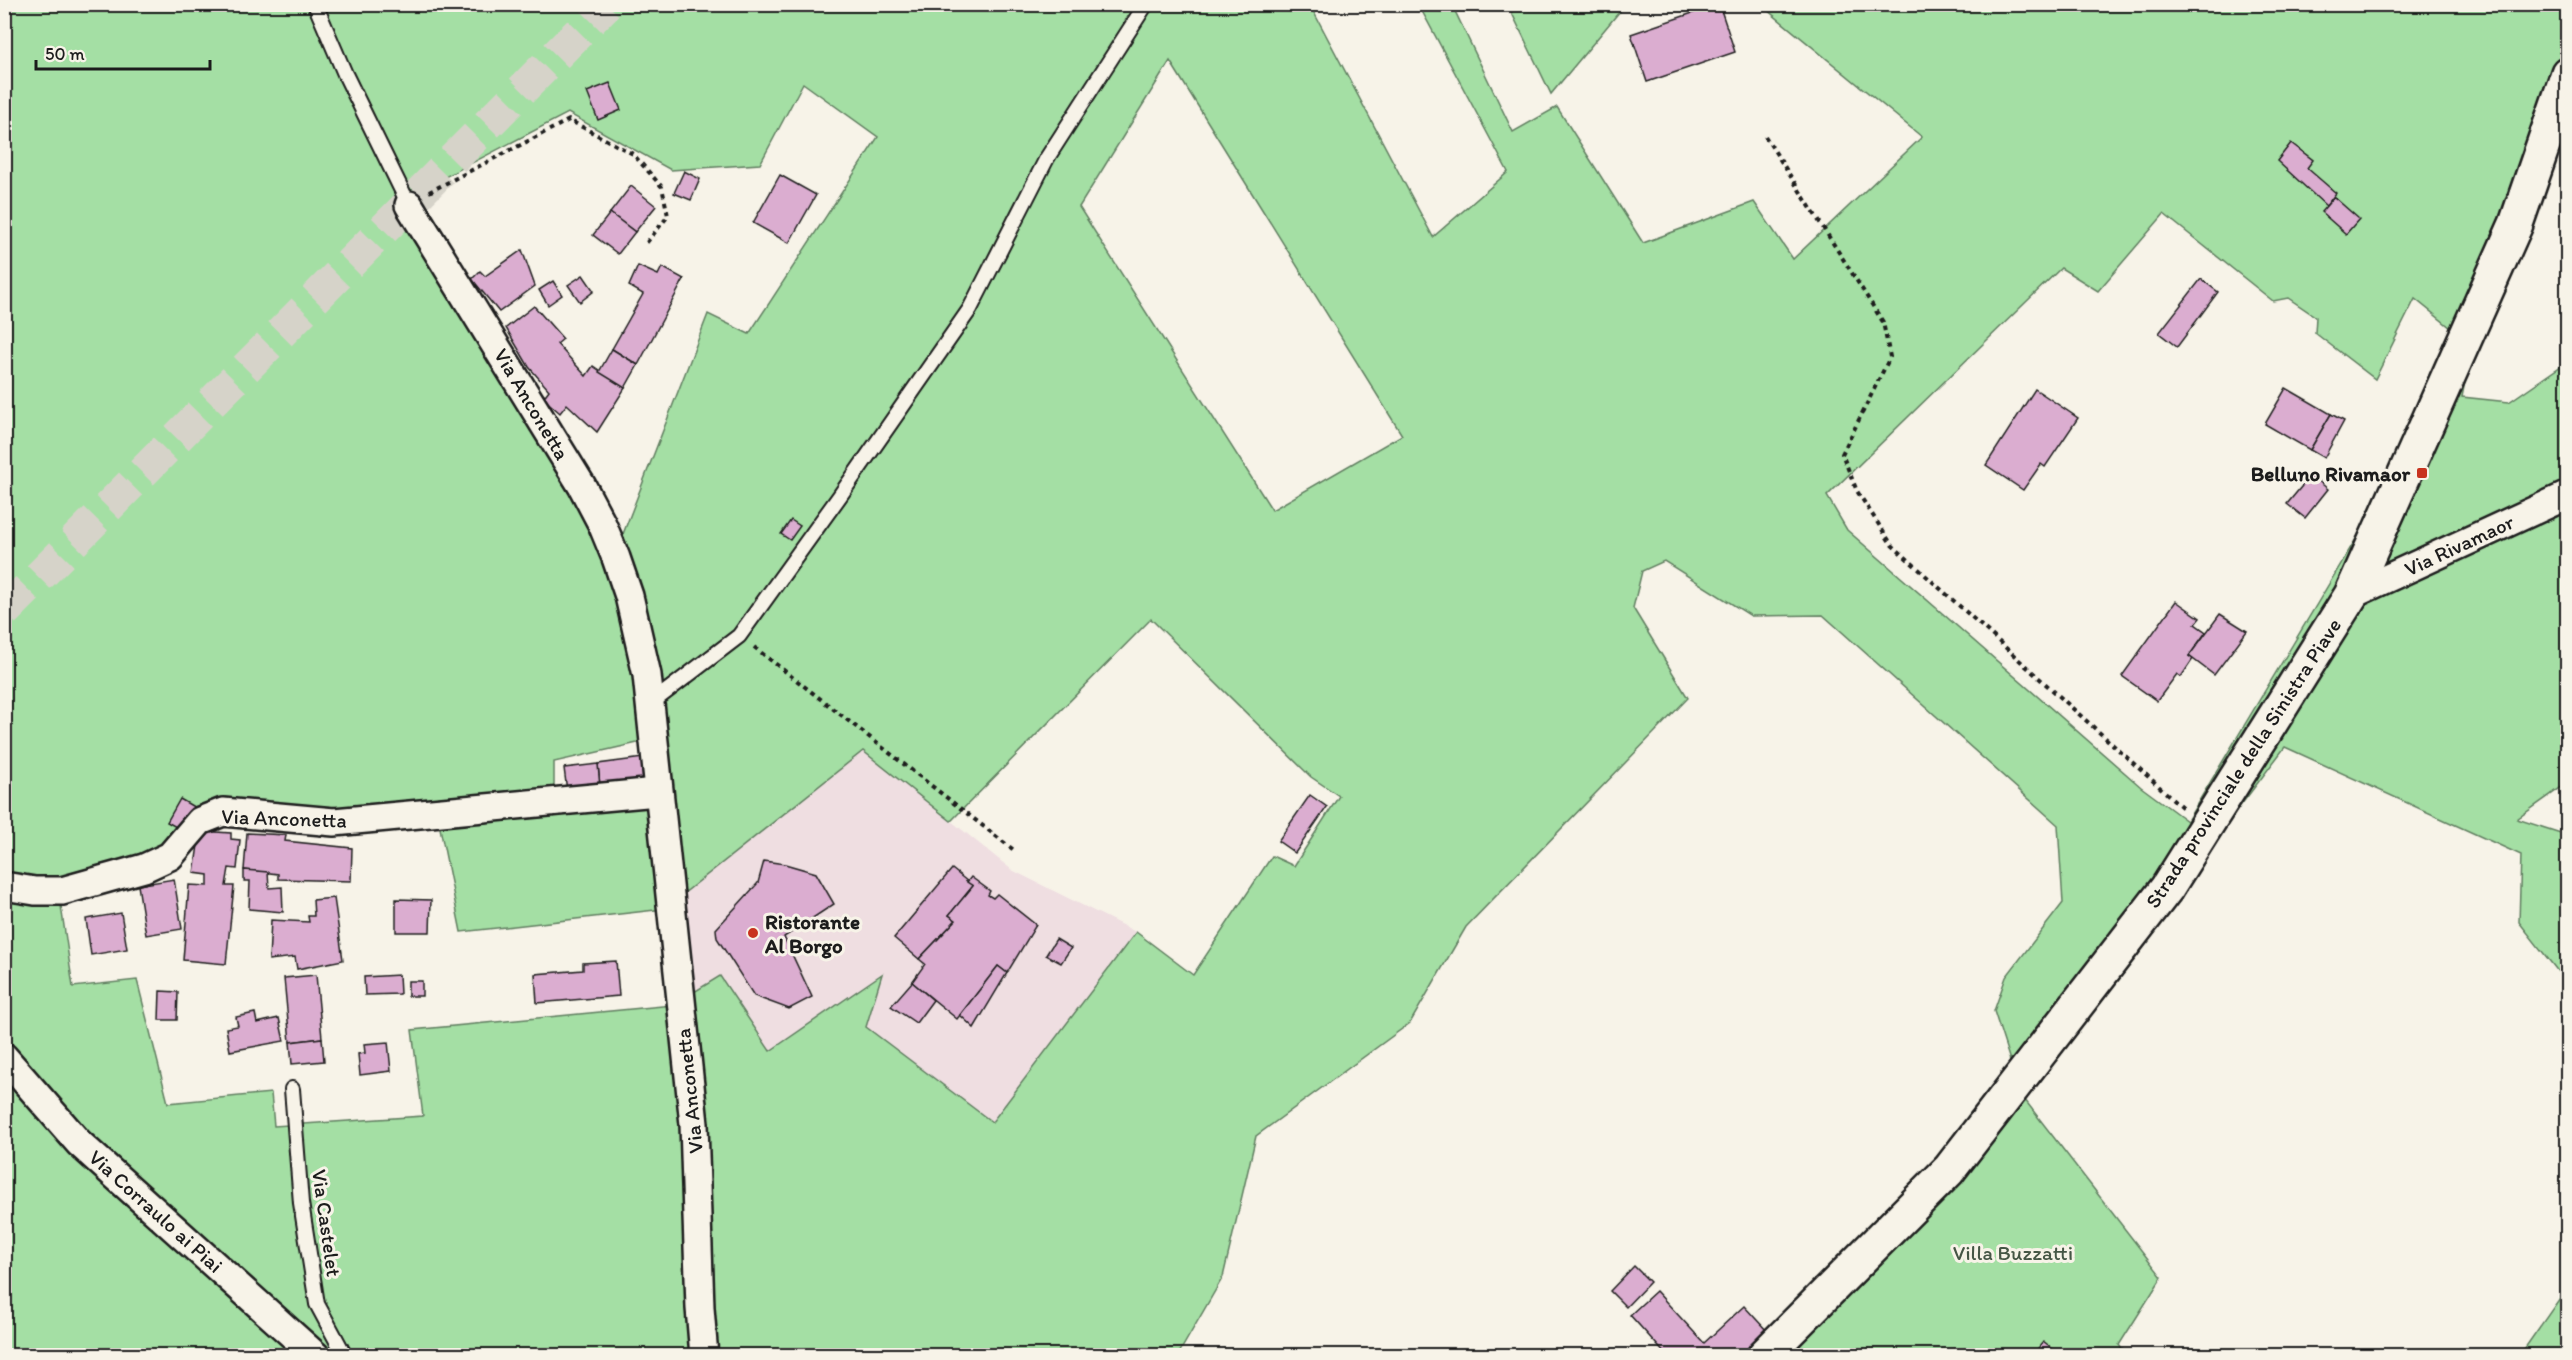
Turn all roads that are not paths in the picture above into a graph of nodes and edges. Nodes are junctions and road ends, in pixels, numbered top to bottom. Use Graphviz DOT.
graph roads {
  1 [pos="315,4"];
  2 [pos="1146,4"];
  3 [pos="2568,73"];
  4 [pos="409,205"];
  5 [pos="2568,495"];
  6 [pos="2351,595"];
  7 [pos="650,704"];
  8 [pos="657,792"];
  9 [pos="4,886"];
  10 [pos="4,1057"];
  11 [pos="292,1089"];
  12 [pos="316,1356"];
  13 [pos="345,1356"];
  14 [pos="704,1356"];
  15 [pos="1764,1356"];
  1 -- 4 [label="lane"];
  2 -- 7 [label="lane"];
  3 -- 6 [label="street, Strada provinciale della Sinistra Piave"];
  4 -- 7 [label="street, Via Anconetta"];
  5 -- 6 [label="street, Via Rivamaor"];
  6 -- 15 [label="street, Strada provinciale della Sinistra Piave"];
  7 -- 8 [label="street, Via Anconetta"];
  8 -- 9 [label="street, Via Anconetta"];
  8 -- 14 [label="street, Via Anconetta"];
  10 -- 12 [label="street, Via Corraulo ai Piai"];
  11 -- 13 [label="lane, Via Castelet"];
}
